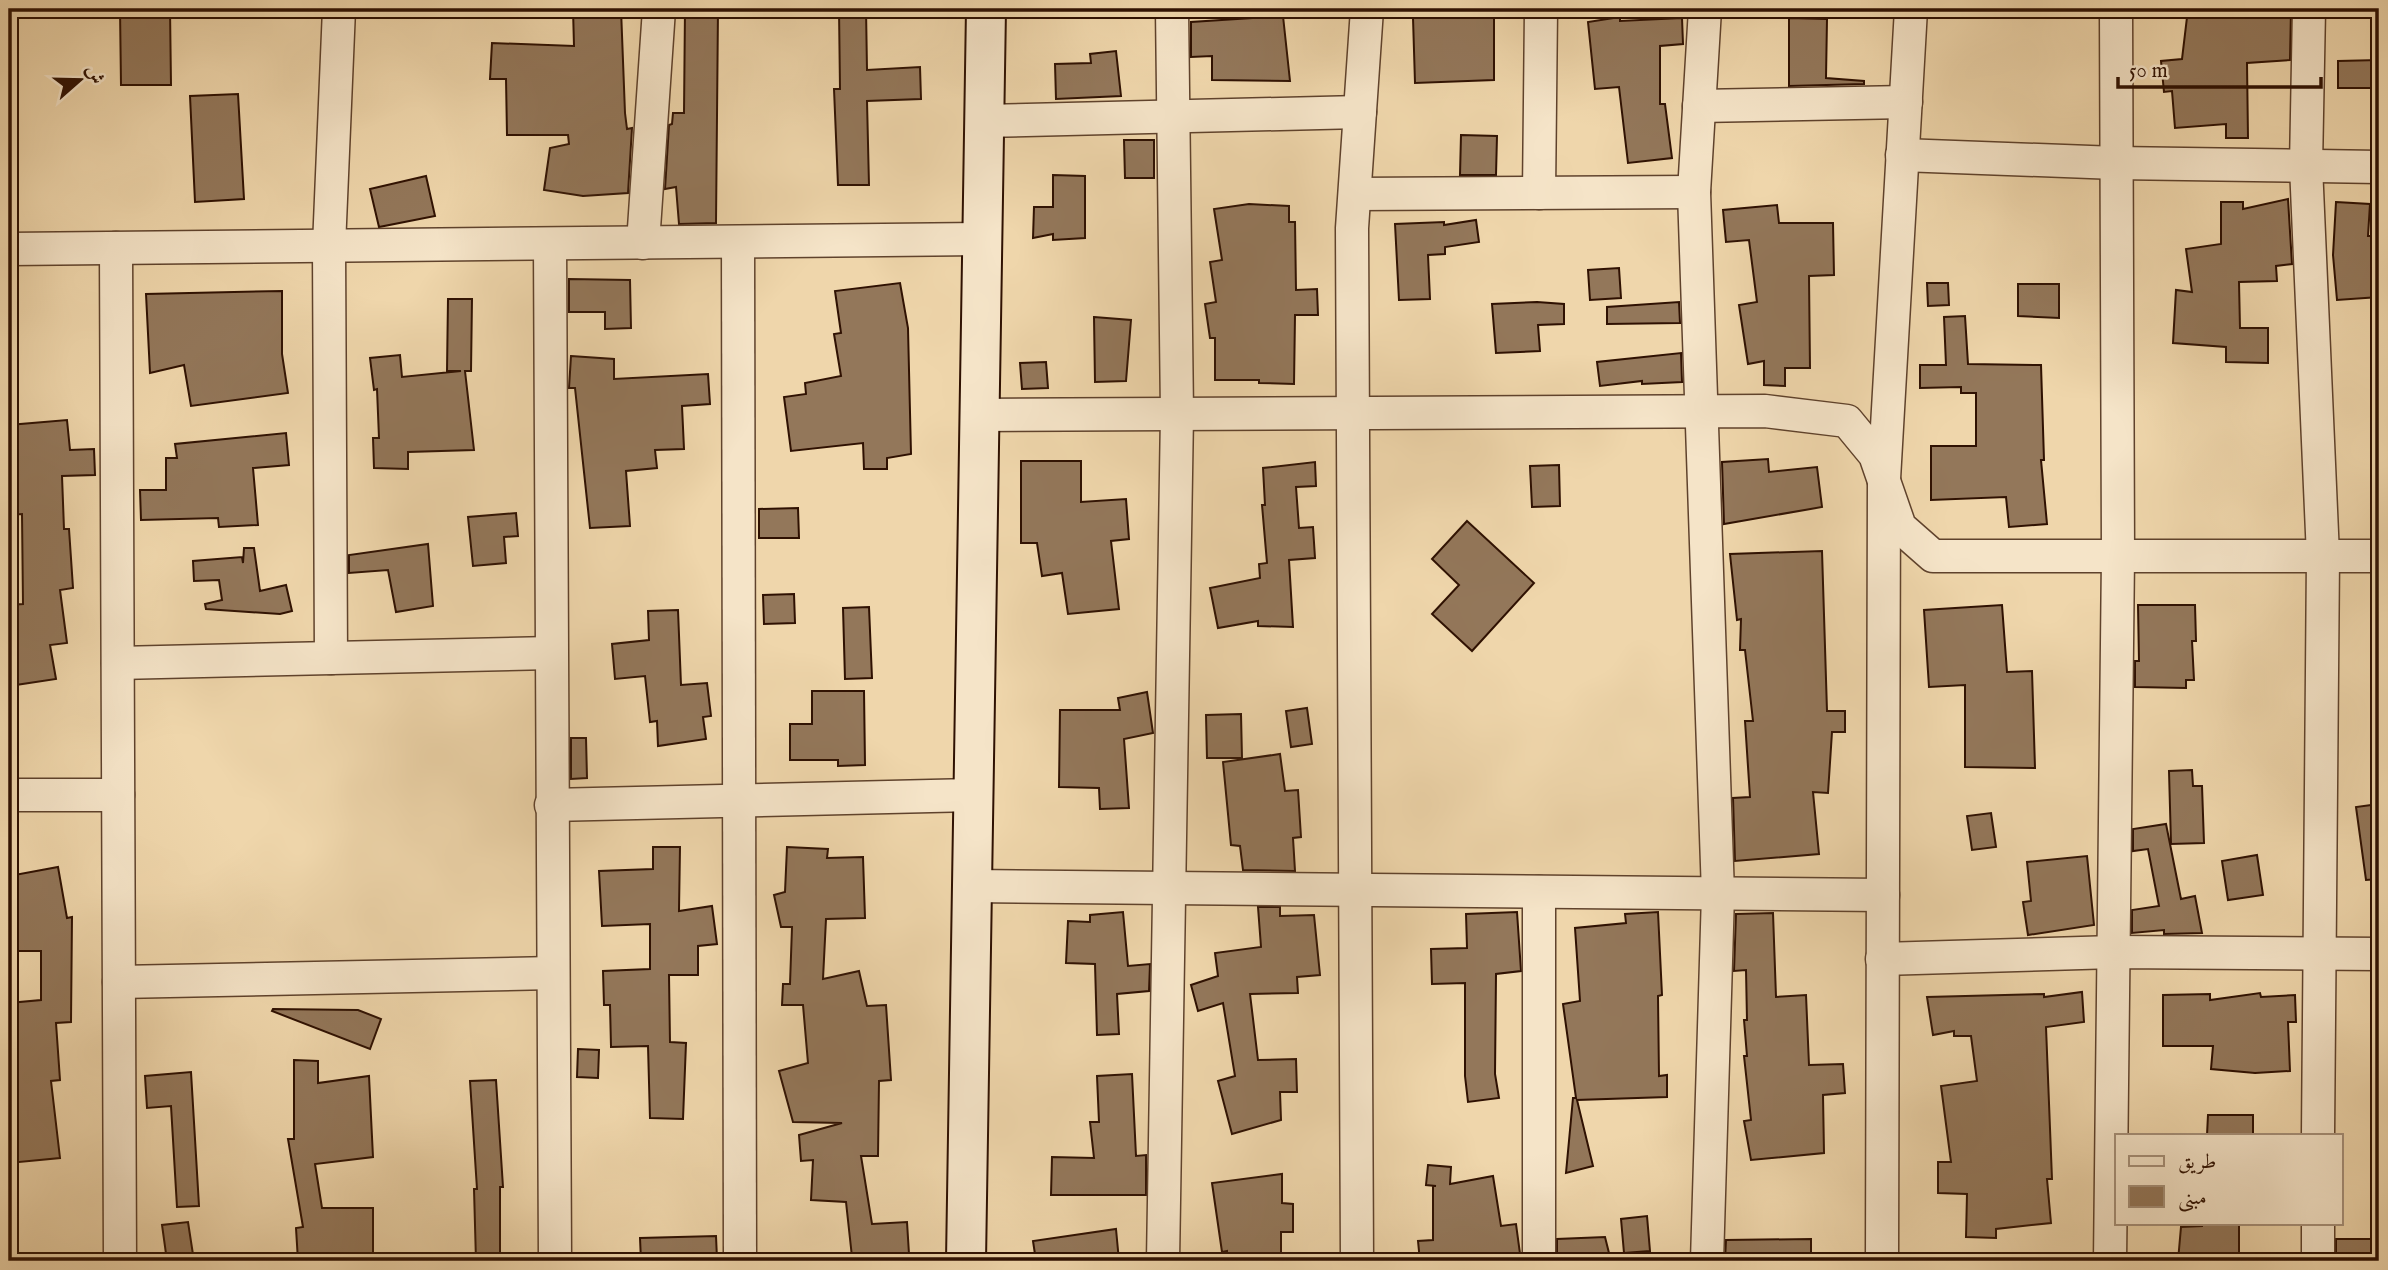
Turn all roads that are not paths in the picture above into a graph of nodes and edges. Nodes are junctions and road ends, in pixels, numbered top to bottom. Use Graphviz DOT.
graph roads {
  1 [pos="339,9"];
  2 [pos="659,9"];
  3 [pos="986,9"];
  4 [pos="1172,9"];
  5 [pos="1367,9"];
  6 [pos="1541,9"];
  7 [pos="1705,9"];
  8 [pos="1911,9"];
  9 [pos="2116,9"];
  10 [pos="2309,9"];
  11 [pos="1906,102"];
  12 [pos="1699,106"];
  13 [pos="1360,112"];
  14 [pos="1174,117"];
  15 [pos="982,121"];
  16 [pos="1902,155"];
  17 [pos="2116,163"];
  18 [pos="2306,166"];
  19 [pos="2379,167"];
  20 [pos="1694,192"];
  21 [pos="1539,193"];
  22 [pos="1354,194"];
  23 [pos="981,239"];
  24 [pos="738,242"];
  25 [pos="643,243"];
  26 [pos="550,244"];
  27 [pos="329,246"];
  28 [pos="116,248"];
  29 [pos="9,249"];
  30 [pos="1700,411"];
  31 [pos="1355,413"];
  32 [pos="1177,414"];
  33 [pos="978,415"];
  34 [pos="1884,479"];
  35 [pos="2118,556"];
  36 [pos="2323,556"];
  37 [pos="2379,556"];
  38 [pos="551,653"];
  39 [pos="331,658"];
  40 [pos="118,663"];
  41 [pos="9,795"];
  42 [pos="118,795"];
  43 [pos="973,795"];
  44 [pos="737,801"];
  45 [pos="551,806"];
  46 [pos="972,886"];
  47 [pos="1169,889"];
  48 [pos="1355,890"];
  49 [pos="1539,892"];
  50 [pos="1718,894"];
  51 [pos="1883,895"];
  52 [pos="2113,952"];
  53 [pos="2317,954"];
  54 [pos="2379,954"];
  55 [pos="1882,959"];
  56 [pos="553,973"];
  57 [pos="119,982"];
  58 [pos="2318,1134"];
  59 [pos="2318,1224"];
  60 [pos="120,1261"];
  61 [pos="555,1261"];
  62 [pos="740,1261"];
  63 [pos="966,1261"];
  64 [pos="1163,1261"];
  65 [pos="1357,1261"];
  66 [pos="1539,1261"];
  67 [pos="1707,1261"];
  68 [pos="1882,1261"];
  69 [pos="2110,1261"];
  70 [pos="2318,1261"];
  1 -- 27 [label="street"];
  2 -- 25 [label="street"];
  3 -- 15 [label="main road"];
  4 -- 14 [label="street"];
  5 -- 13 [label="street"];
  6 -- 21 [label="street"];
  7 -- 12 [label="street"];
  8 -- 11 [label="street"];
  9 -- 17 [label="street"];
  10 -- 18 [label="street"];
  11 -- 12 [label="street"];
  11 -- 16 [label="street"];
  12 -- 20 [label="street"];
  13 -- 14 [label="street"];
  13 -- 22 [label="street"];
  14 -- 15 [label="street"];
  14 -- 32 [label="street"];
  15 -- 23 [label="main road"];
  16 -- 17 [label="street"];
  16 -- 34 [label="street"];
  17 -- 18 [label="street"];
  17 -- 35 [label="street"];
  18 -- 19 [label="street"];
  18 -- 36 [label="street"];
  20 -- 21 [label="street"];
  20 -- 30 [label="street"];
  21 -- 22 [label="street"];
  22 -- 31 [label="street"];
  23 -- 24 [label="street"];
  23 -- 33 [label="main road"];
  24 -- 25 [label="street"];
  24 -- 44 [label="street"];
  25 -- 26 [label="street"];
  26 -- 27 [label="street"];
  26 -- 38 [label="street"];
  27 -- 28 [label="street"];
  27 -- 39 [label="street"];
  28 -- 29 [label="street"];
  28 -- 40 [label="street"];
  30 -- 31 [label="street"];
  30 -- 34 [label="street"];
  30 -- 50 [label="street"];
  31 -- 32 [label="street"];
  31 -- 48 [label="street"];
  32 -- 33 [label="street"];
  32 -- 47 [label="street"];
  33 -- 43 [label="main road"];
  34 -- 35 [label="street"];
  34 -- 51 [label="street"];
  35 -- 36 [label="street"];
  35 -- 52 [label="street"];
  36 -- 37 [label="street"];
  36 -- 53 [label="street"];
  38 -- 39 [label="street"];
  38 -- 45 [label="street"];
  39 -- 40 [label="street"];
  40 -- 42 [label="street"];
  41 -- 42 [label="street"];
  42 -- 57 [label="street"];
  43 -- 44 [label="street"];
  43 -- 46 [label="main road"];
  44 -- 45 [label="street"];
  44 -- 62 [label="street"];
  45 -- 56 [label="street"];
  46 -- 47 [label="street"];
  46 -- 63 [label="main road"];
  47 -- 48 [label="street"];
  47 -- 64 [label="street"];
  48 -- 49 [label="street"];
  48 -- 65 [label="street"];
  49 -- 50 [label="street"];
  49 -- 66 [label="street"];
  50 -- 51 [label="street"];
  50 -- 67 [label="street"];
  51 -- 55 [label="street"];
  52 -- 53 [label="street"];
  52 -- 55 [label="street"];
  52 -- 69 [label="street"];
  53 -- 54 [label="street"];
  53 -- 58 [label="street"];
  55 -- 68 [label="street"];
  56 -- 57 [label="street"];
  56 -- 61 [label="street"];
  57 -- 60 [label="street"];
  59 -- 70 [label="street"];
}
